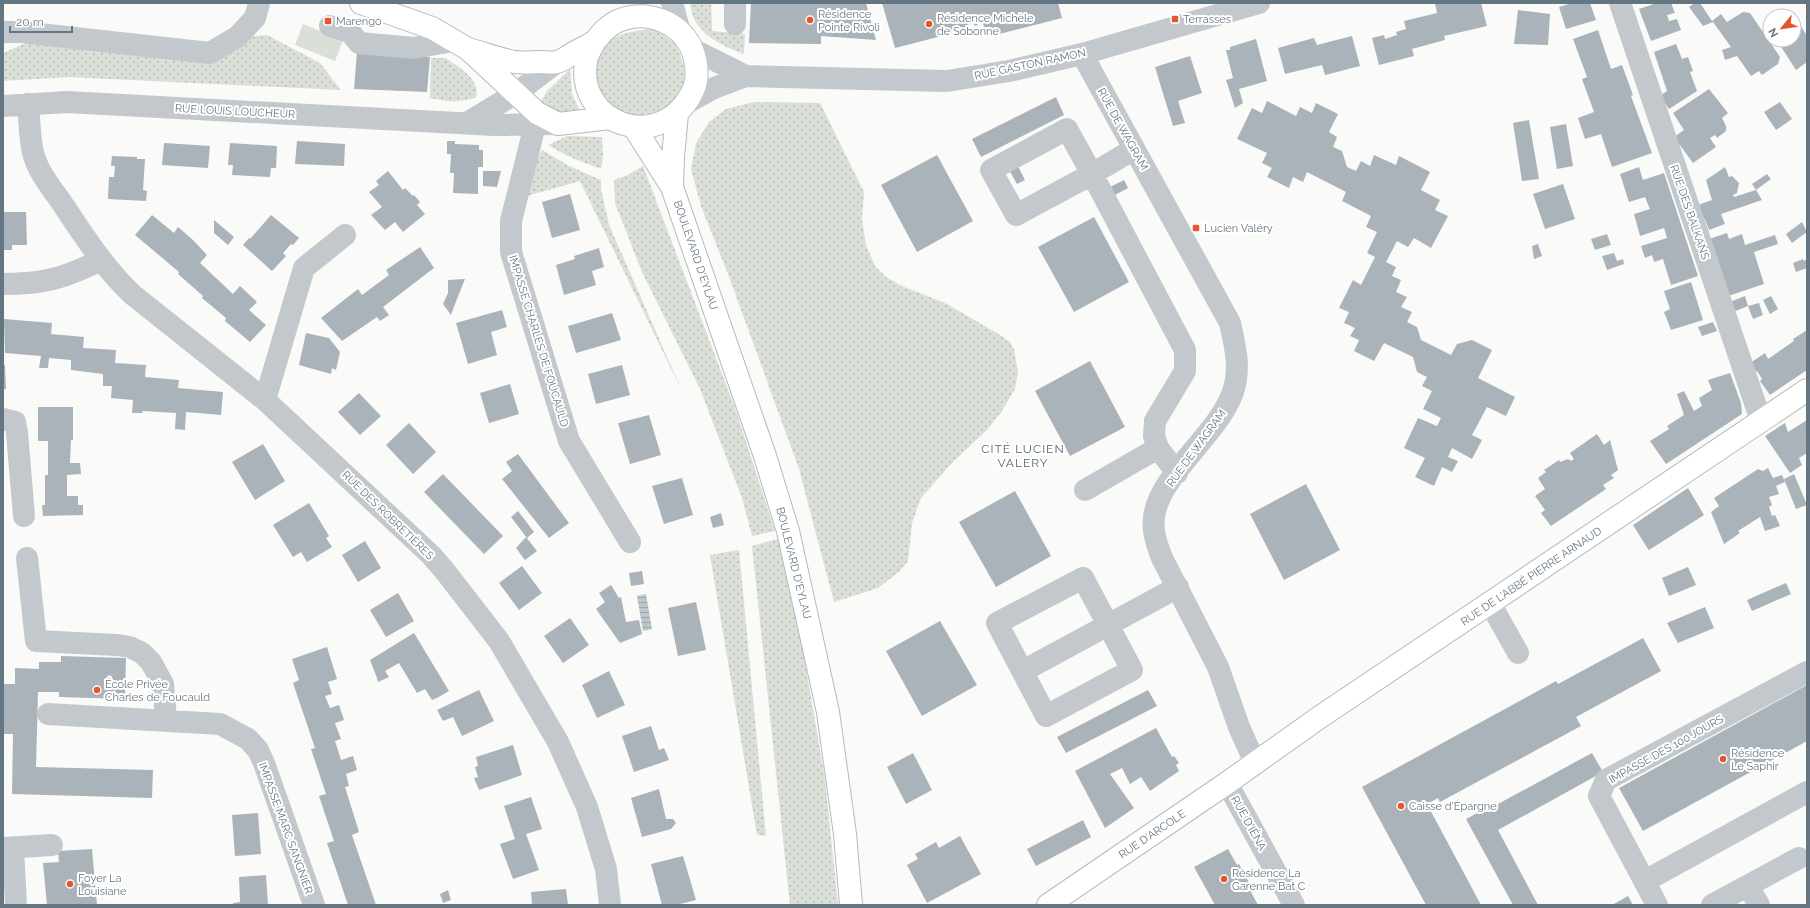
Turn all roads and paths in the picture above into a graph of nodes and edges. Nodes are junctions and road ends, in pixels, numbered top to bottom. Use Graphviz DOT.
graph roads {
  1 [pos="259,3"];
  2 [pos="360,3"];
  3 [pos="672,3"];
  4 [pos="735,3"];
  5 [pos="1259,3"];
  6 [pos="1620,3"];
  7 [pos="633,10"];
  8 [pos="734,24"];
  9 [pos="330,26"];
  10 [pos="3,32"];
  11 [pos="686,40"];
  12 [pos="595,41"];
  13 [pos="460,45"];
  14 [pos="1082,54"];
  15 [pos="557,62"];
  16 [pos="746,76"];
  17 [pos="515,94"];
  18 [pos="28,104"];
  19 [pos="3,106"];
  20 [pos="682,109"];
  21 [pos="610,118"];
  22 [pos="467,123"];
  23 [pos="558,124"];
  24 [pos="535,125"];
  25 [pos="634,127"];
  26 [pos="1134,149"];
  27 [pos="672,187"];
  28 [pos="345,235"];
  29 [pos="101,260"];
  30 [pos="3,284"];
  31 [pos="1807,390"];
  32 [pos="265,400"];
  33 [pos="3,419"];
  34 [pos="1761,421"];
  35 [pos="1158,448"];
  36 [pos="1177,473"];
  37 [pos="1085,490"];
  38 [pos="24,516"];
  39 [pos="630,542"];
  40 [pos="27,558"];
  41 [pos="1178,587"];
  42 [pos="1490,603"];
  43 [pos="1108,625"];
  44 [pos="1518,653"];
  45 [pos="1023,671"];
  46 [pos="1807,672"];
  47 [pos="48,714"];
  48 [pos="166,719"];
  49 [pos="1255,763"];
  50 [pos="1227,783"];
  51 [pos="1807,792"];
  52 [pos="52,845"];
  53 [pos="8,848"];
  54 [pos="1799,858"];
  55 [pos="1645,882"];
  56 [pos="1748,886"];
  57 [pos="16,905"];
  58 [pos="314,905"];
  59 [pos="610,905"];
  60 [pos="851,905"];
  61 [pos="1048,905"];
  62 [pos="1294,905"];
  63 [pos="1657,905"];
  64 [pos="1712,905"];
  65 [pos="1759,905"];
  1 -- 10 [label="street"];
  2 -- 13 [label="main road"];
  3 -- 11 [label="street"];
  4 -- 8 [label="street"];
  5 -- 14 [label="street, RUE GASTON RAMON"];
  6 -- 34 [label="street, RUE DES BALKANS"];
  7 -- 11 [label="main road"];
  7 -- 12 [label="main road"];
  9 -- 13 [label="street"];
  11 -- 16 [label="street, RUE GASTON RAMON"];
  11 -- 20 [label="main road"];
  12 -- 15 [label="main road"];
  12 -- 21 [label="main road"];
  13 -- 15 [label="main road"];
  13 -- 17 [label="main road"];
  14 -- 16 [label="street, RUE GASTON RAMON"];
  14 -- 26 [label="street, RUE DE WAGRAM"];
  15 -- 17 [label="street"];
  16 -- 20 [label="street, RUE GASTON RAMON"];
  17 -- 22 [label="street"];
  17 -- 23 [label="main road"];
  18 -- 19 [label="street, RUE LOUIS LOUCHEUR"];
  18 -- 22 [label="street, RUE LOUIS LOUCHEUR"];
  18 -- 29 [label="street, RUE DES ROBRETIÈRES"];
  20 -- 25 [label="main road"];
  20 -- 27 [label="main road, BOULEVARD D'EYLAU"];
  21 -- 23 [label="main road, RUE LOUIS LOUCHEUR"];
  21 -- 25 [label="main road"];
  22 -- 24 [label="street, RUE LOUIS LOUCHEUR"];
  23 -- 24 [label="street, RUE LOUIS LOUCHEUR"];
  24 -- 39 [label="street, IMPASSE CHARLES DE FOUCAULD"];
  25 -- 27 [label="main road, BOULEVARD D'EYLAU"];
  26 -- 35 [label="street"];
  26 -- 36 [label="street, RUE DE WAGRAM"];
  27 -- 60 [label="main road, BOULEVARD D'EYLAU"];
  28 -- 32 [label="street"];
  29 -- 30 [label="street"];
  29 -- 32 [label="street, RUE DES ROBRETIÈRES"];
  31 -- 34 [label="main road, RUE DE L'ABBÉ PIERRE ARNAUD"];
  32 -- 59 [label="street, RUE DES ROBRETIÈRES"];
  33 -- 38 [label="street"];
  34 -- 42 [label="main road, RUE DE L'ABBÉ PIERRE ARNAUD"];
  35 -- 36 [label="street"];
  35 -- 37 [label="street"];
  36 -- 41 [label="street, RUE DE WAGRAM"];
  40 -- 48 [label="street"];
  41 -- 43 [label="street"];
  41 -- 49 [label="street, RUE DE WAGRAM"];
  42 -- 44 [label="street"];
  42 -- 49 [label="main road, RUE DE L'ABBÉ PIERRE ARNAUD"];
  43 -- 45 [label="street"];
  43 -- 45 [label="street"];
  43 -- 45 [label="street"];
  46 -- 55 [label="street, IMPASSE DES 100 JOURS"];
  47 -- 48 [label="street"];
  48 -- 58 [label="street, IMPASSE MARC SANGNIER"];
  49 -- 50 [label="main road, RUE D'ARCOLE"];
  50 -- 61 [label="main road, RUE D'ARCOLE"];
  50 -- 62 [label="street, RUE D'IÉNA"];
  51 -- 55 [label="street"];
  52 -- 53 [label="street"];
  53 -- 57 [label="street"];
  54 -- 56 [label="street"];
  55 -- 63 [label="street, IMPASSE DES 100 JOURS"];
  56 -- 64 [label="street"];
  56 -- 65 [label="street"];
}
